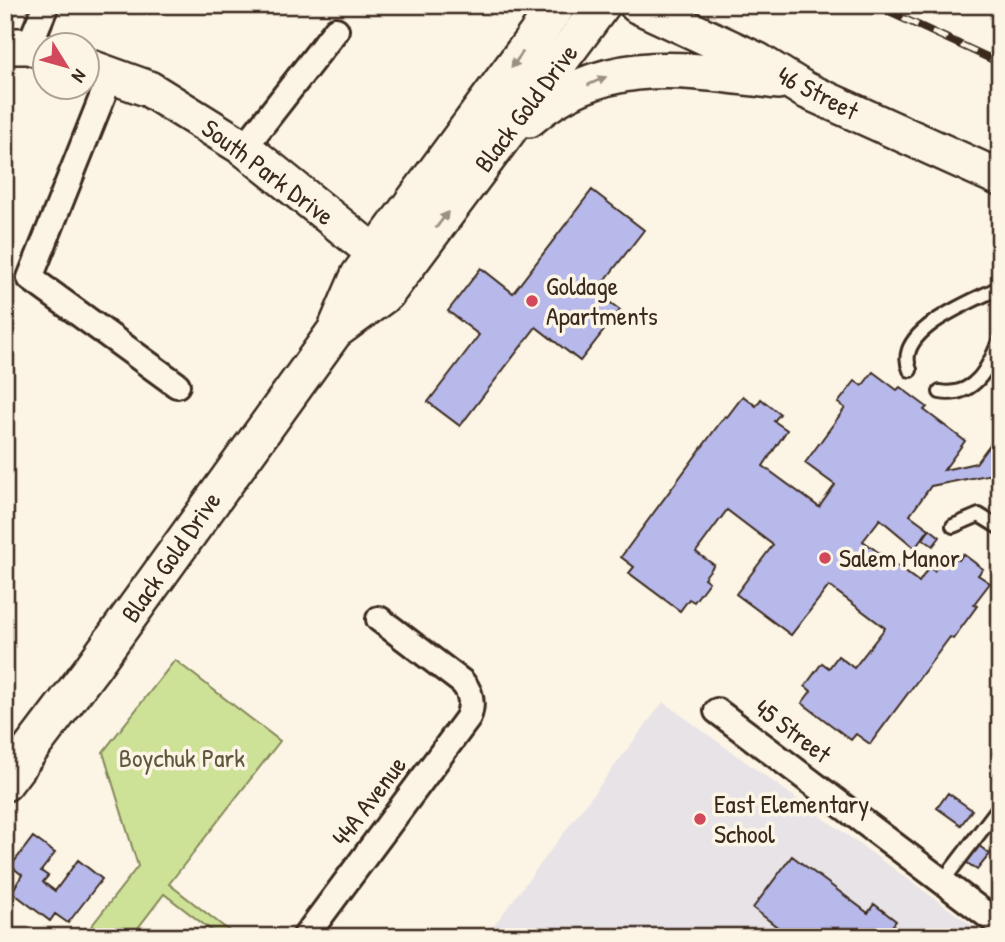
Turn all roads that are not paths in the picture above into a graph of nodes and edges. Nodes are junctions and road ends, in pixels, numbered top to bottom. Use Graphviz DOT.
graph roads {
  1 [pos="46,5"];
  2 [pos="558,5"];
  3 [pos="602,5"];
  4 [pos="637,5"];
  5 [pos="336,30"];
  6 [pos="26,48"];
  7 [pos="102,72"];
  8 [pos="791,83"];
  9 [pos="89,102"];
  10 [pos="499,144"];
  11 [pos="244,148"];
  12 [pos="1000,178"];
  13 [pos="388,264"];
  14 [pos="1000,287"];
  15 [pos="1000,339"];
  16 [pos="911,370"];
  17 [pos="177,385"];
  18 [pos="940,392"];
  19 [pos="953,526"];
  20 [pos="1000,528"];
  21 [pos="379,619"];
  22 [pos="717,711"];
  23 [pos="5,783"];
  24 [pos="1000,806"];
  25 [pos="942,882"];
  26 [pos="1000,925"];
  27 [pos="305,937"];
  1 -- 6 [label="street"];
  2 -- 13 [label="main road, Black Gold Drive, one-way"];
  3 -- 10 [label="main road, Black Gold Drive"];
  4 -- 8 [label="main road, 46 Street"];
  5 -- 11 [label="street"];
  7 -- 11 [label="main road, South Park Drive"];
  10 -- 8 [label="main road, one-way"];
  8 -- 12 [label="main road, 46 Street"];
  9 -- 17 [label="street"];
  13 -- 10 [label="main road, Black Gold Drive, one-way"];
  11 -- 13 [label="main road, South Park Drive"];
  13 -- 23 [label="main road, Black Gold Drive"];
  14 -- 16 [label="lane"];
  15 -- 18 [label="lane"];
  19 -- 20 [label="lane"];
  21 -- 27 [label="street, 44A Avenue"];
  22 -- 25 [label="street, 45 Street"];
  24 -- 25 [label="lane"];
  25 -- 26 [label="street, 45 Street"];
}
